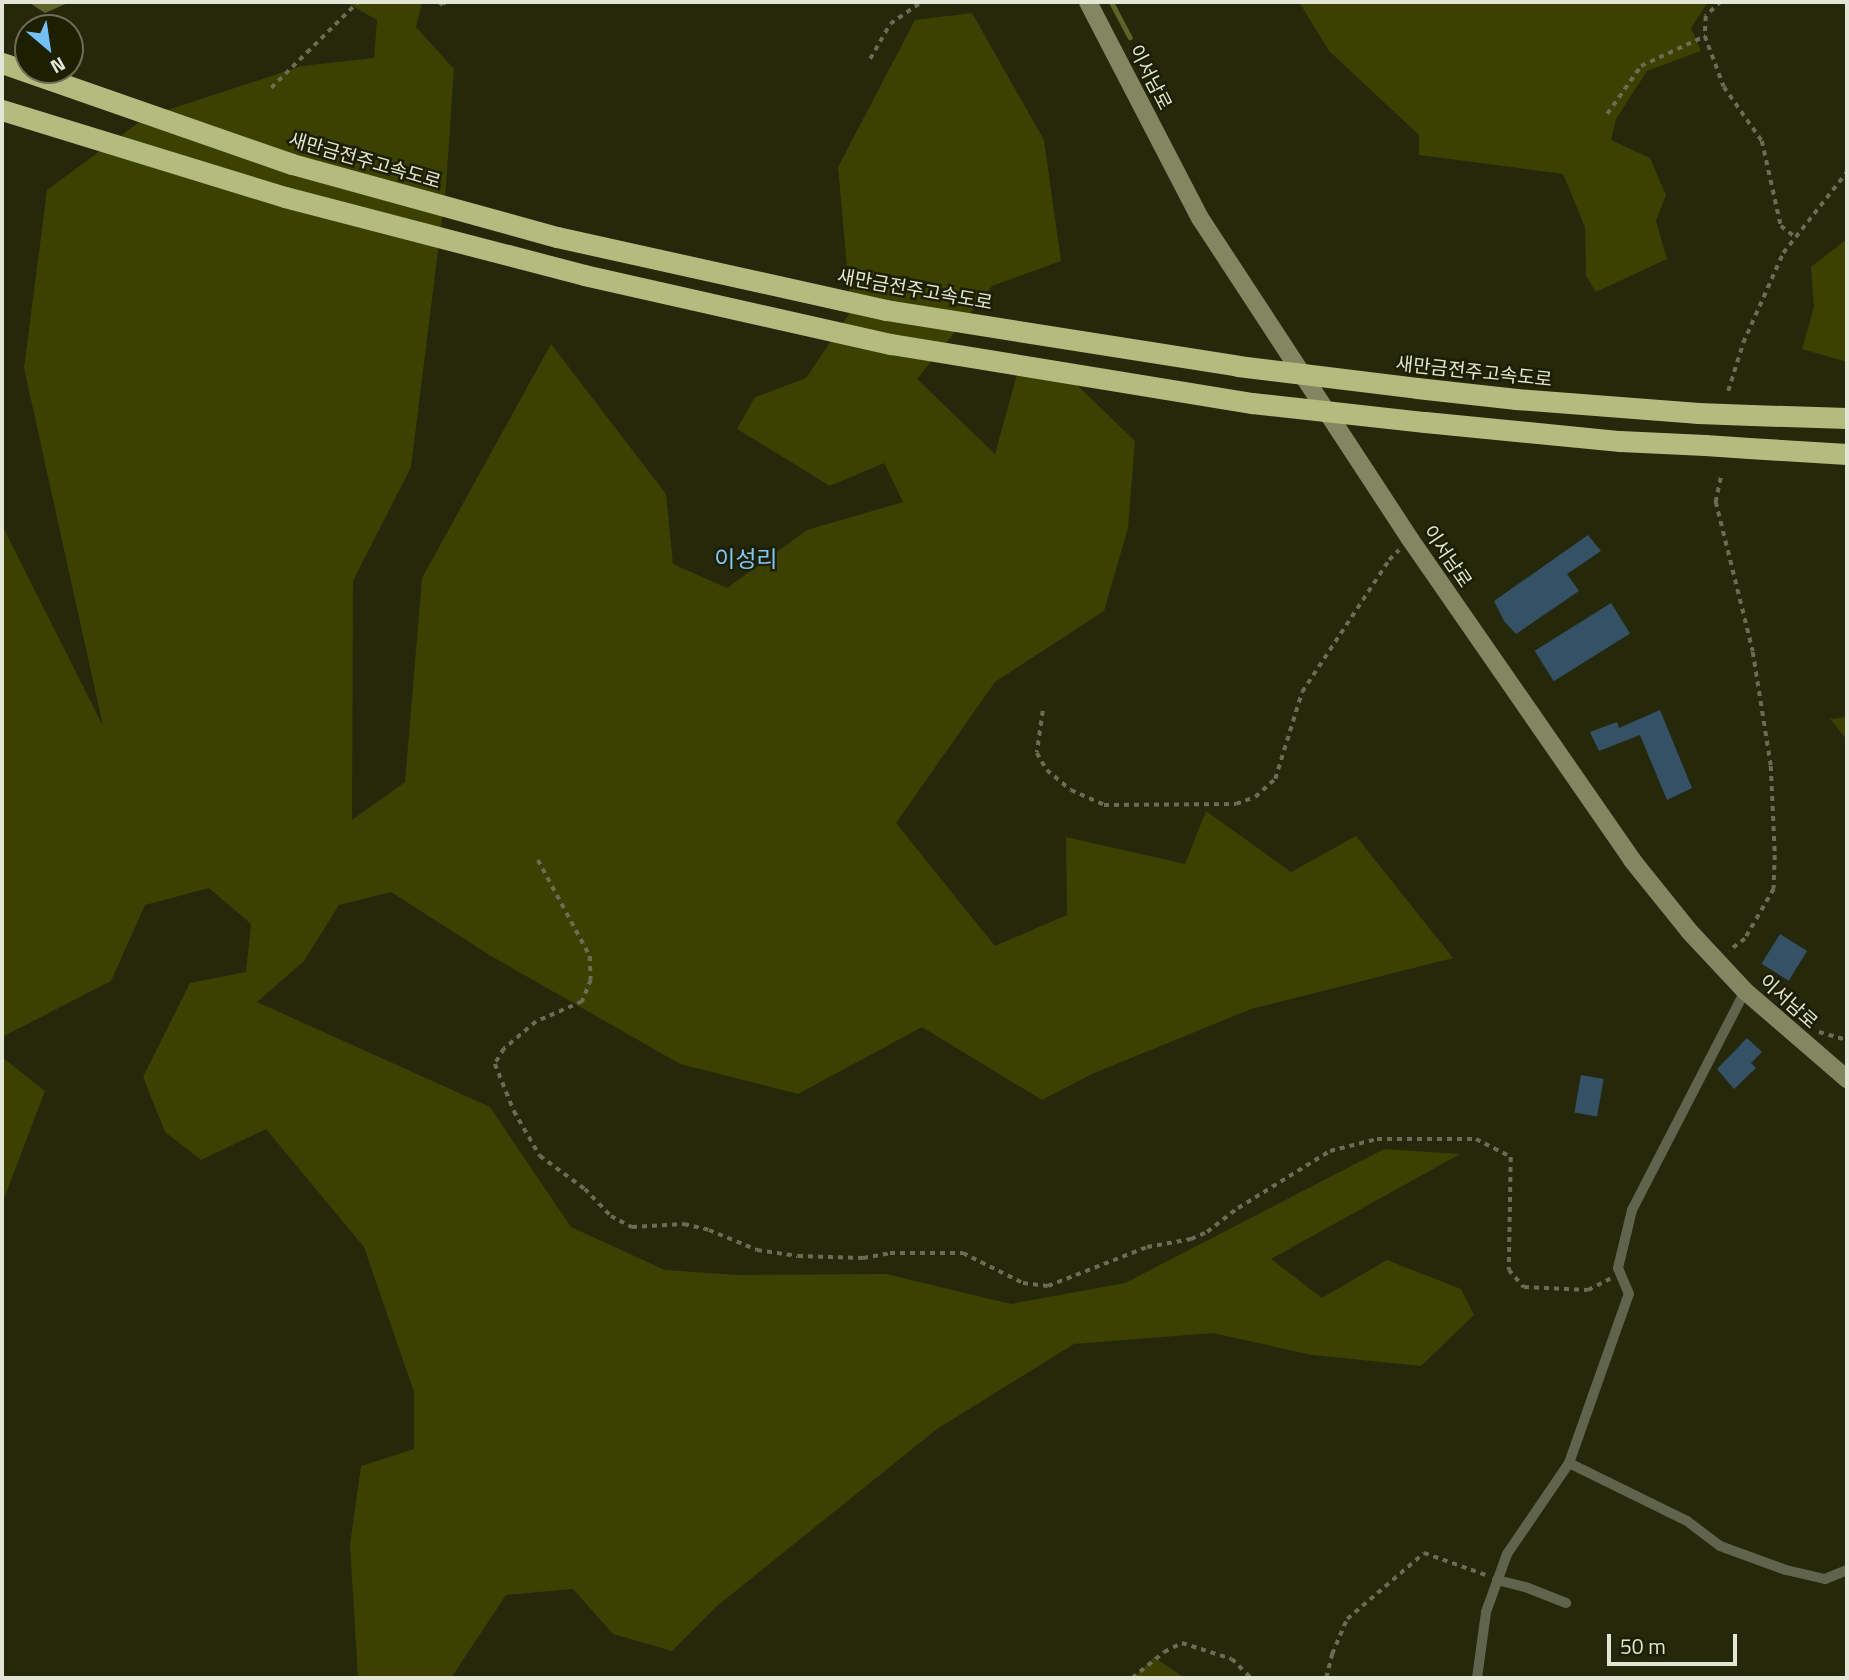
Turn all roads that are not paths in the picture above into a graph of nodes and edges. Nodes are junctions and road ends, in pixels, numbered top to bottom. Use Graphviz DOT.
graph roads {
  1 [pos="1088,2"];
  2 [pos="2,64"];
  3 [pos="2,110"];
  4 [pos="1847,418"];
  5 [pos="1847,454"];
  6 [pos="1745,991"];
  7 [pos="1847,1079"];
  8 [pos="1569,1463"];
  9 [pos="1847,1570"];
  10 [pos="1497,1580"];
  11 [pos="1566,1603"];
  12 [pos="1477,1678"];
  1 -- 6 [label="main road, 이서남로"];
  2 -- 4 [label="highway, 새만금전주고속도로, bridge"];
  3 -- 5 [label="highway, bridge"];
  6 -- 7 [label="main road, 이서남로"];
  6 -- 8 [label="lane"];
  8 -- 9 [label="lane"];
  8 -- 10 [label="lane"];
  10 -- 11 [label="lane"];
  10 -- 12 [label="lane"];
}
